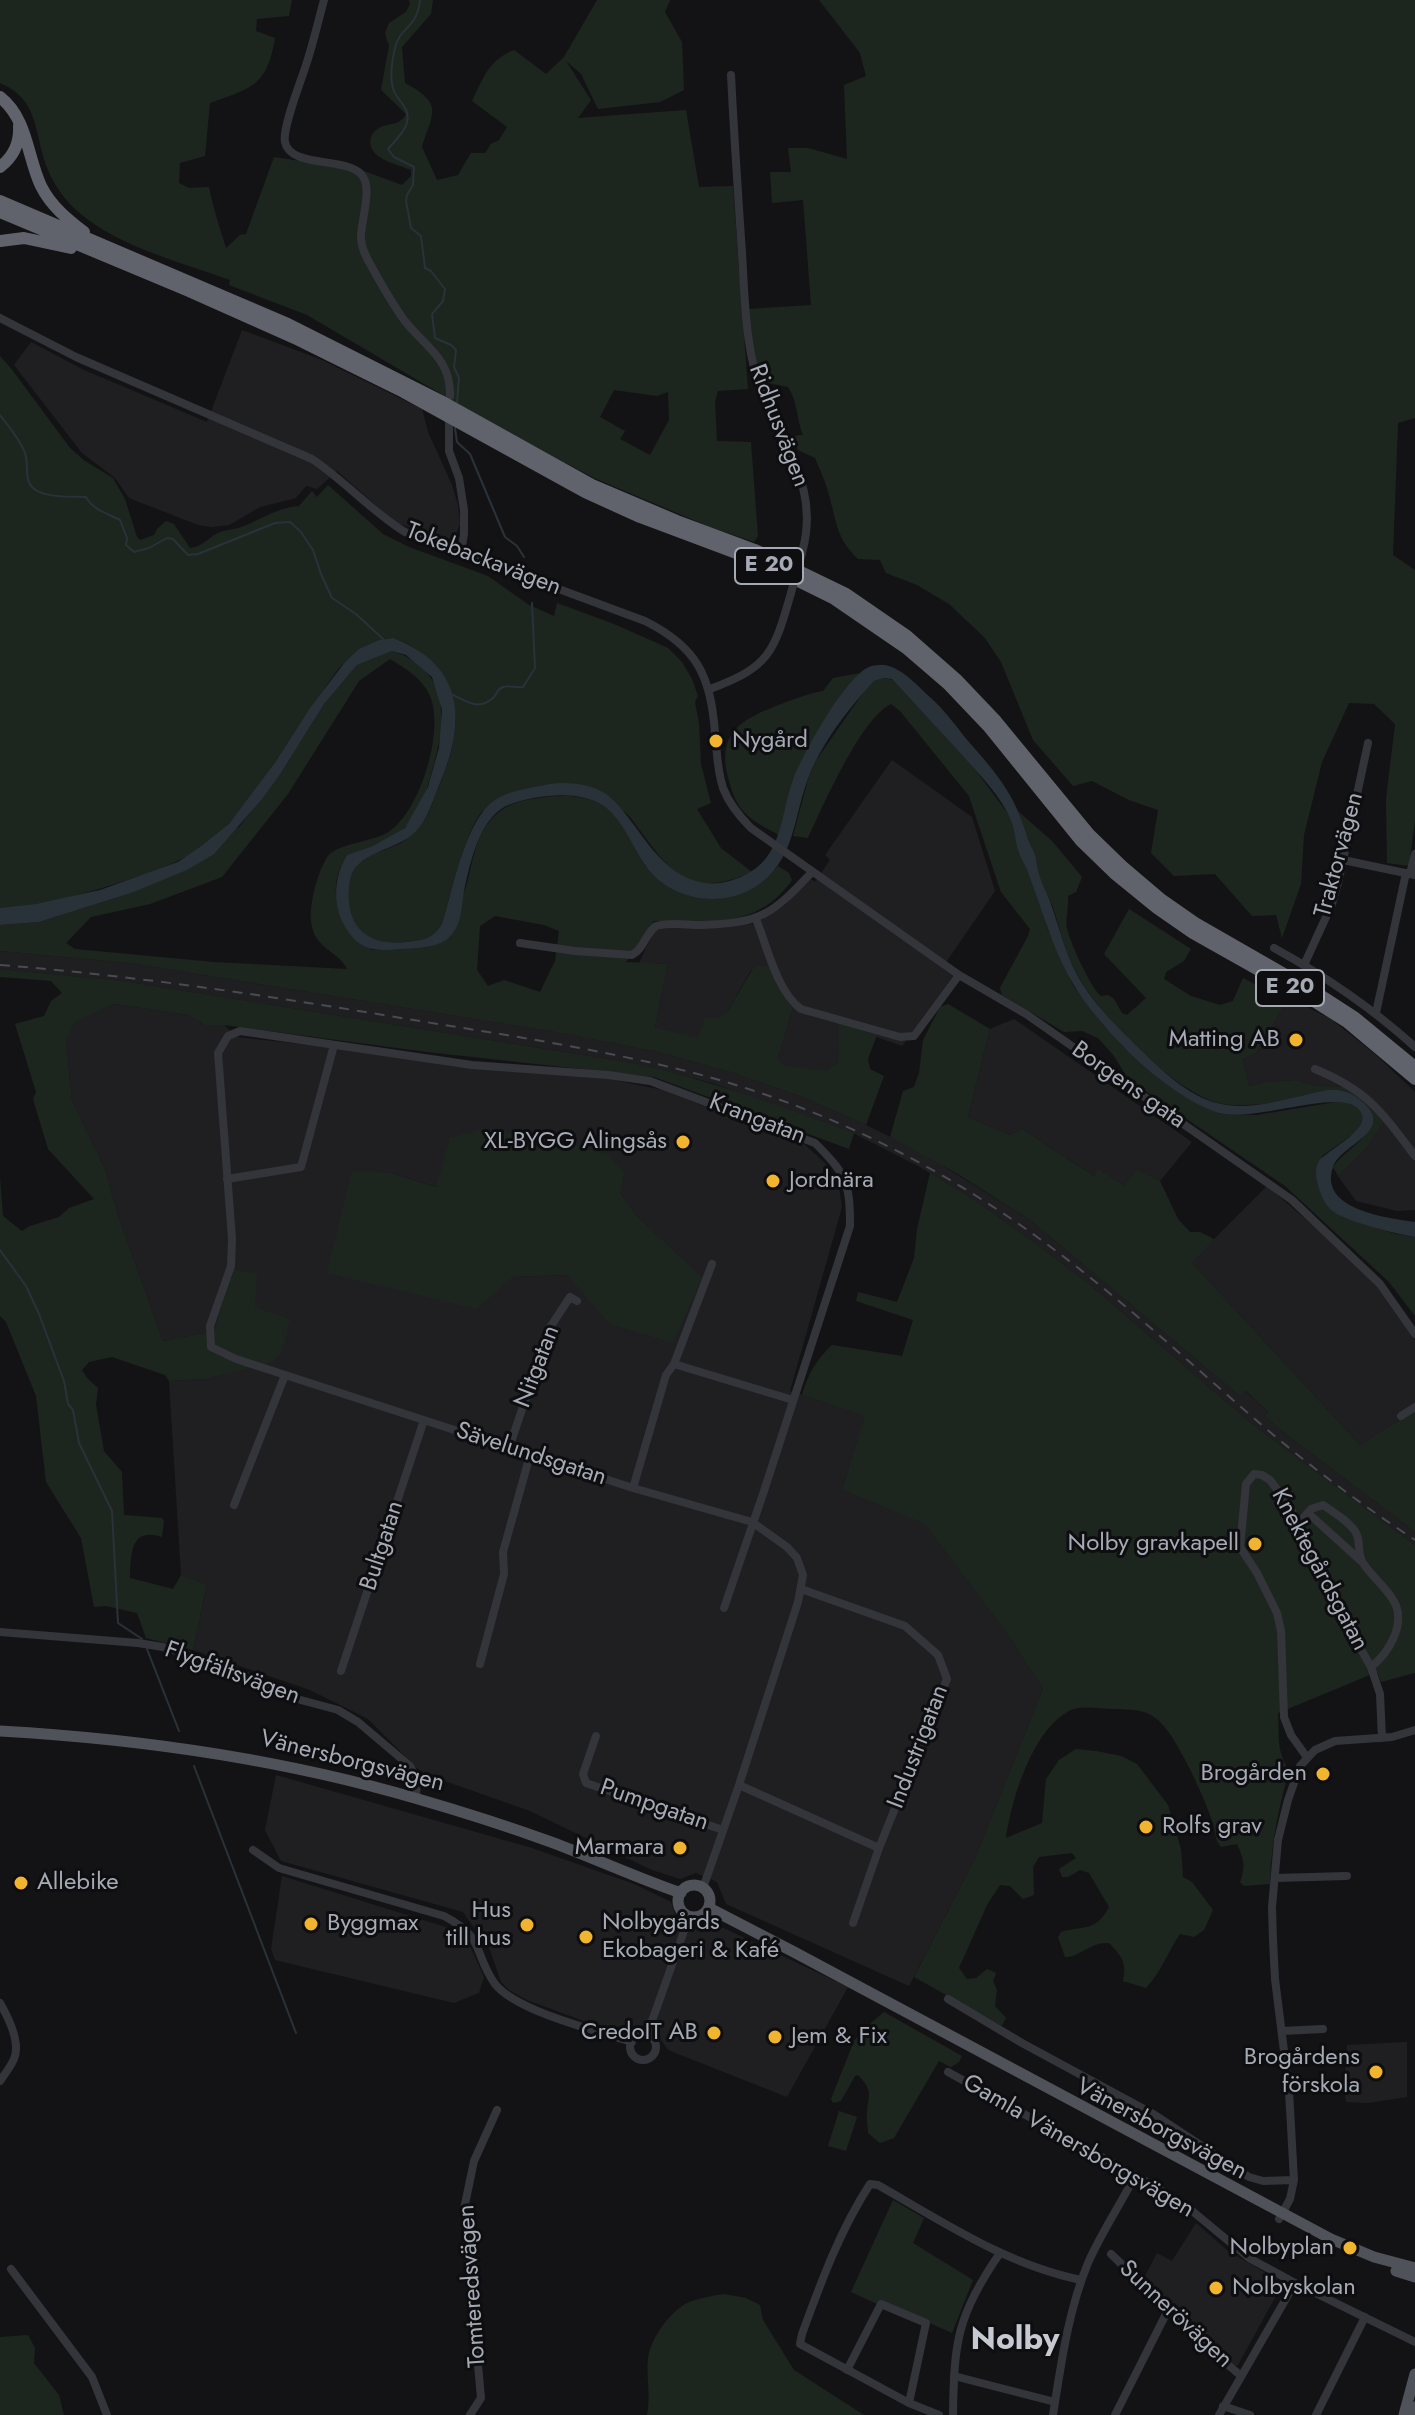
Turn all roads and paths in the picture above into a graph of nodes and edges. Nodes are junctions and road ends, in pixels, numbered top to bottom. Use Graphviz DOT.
graph roads {
  1 [pos="324,0"];
  2 [pos="731,75"];
  3 [pos="0,97"];
  4 [pos="18,119"];
  5 [pos="0,167"];
  6 [pos="0,201"];
  7 [pos="0,212"];
  8 [pos="0,241"];
  9 [pos="100,249"];
  10 [pos="0,318"];
  11 [pos="450,396"];
  12 [pos="449,423"];
  13 [pos="461,553"];
  14 [pos="710,689"];
  15 [pos="1368,743"];
  16 [pos="1415,854"];
  17 [pos="1343,860"];
  18 [pos="812,872"];
  19 [pos="1411,874"];
  20 [pos="756,919"];
  21 [pos="520,943"];
  22 [pos="1274,948"];
  23 [pos="1304,965"];
  24 [pos="959,975"];
  25 [pos="1376,1013"];
  26 [pos="334,1045"];
  27 [pos="1415,1047"];
  28 [pos="218,1053"];
  29 [pos="1415,1067"];
  30 [pos="1315,1069"];
  31 [pos="1415,1079"];
  32 [pos="1415,1156"];
  33 [pos="227,1179"];
  34 [pos="712,1264"];
  35 [pos="577,1301"];
  36 [pos="1415,1334"];
  37 [pos="674,1364"];
  38 [pos="285,1375"];
  39 [pos="793,1400"];
  40 [pos="1415,1407"];
  41 [pos="1401,1416"];
  42 [pos="424,1420"];
  43 [pos="509,1448"];
  44 [pos="530,1455"];
  45 [pos="633,1488"];
  46 [pos="234,1505"];
  47 [pos="1308,1513"];
  48 [pos="752,1522"];
  49 [pos="1298,1524"];
  50 [pos="1361,1562"];
  51 [pos="801,1589"];
  52 [pos="724,1608"];
  53 [pos="0,1632"];
  54 [pos="480,1664"];
  55 [pos="1371,1667"];
  56 [pos="341,1671"];
  57 [pos="1415,1730"];
  58 [pos="0,1731"];
  59 [pos="596,1736"];
  60 [pos="1382,1738"];
  61 [pos="1306,1756"];
  62 [pos="739,1785"];
  63 [pos="416,1798"];
  64 [pos="723,1830"];
  65 [pos="879,1848"];
  66 [pos="253,1850"];
  67 [pos="1347,1876"];
  68 [pos="1275,1878"];
  69 [pos="703,1888"];
  70 [pos="681,1893"];
  71 [pos="709,1908"];
  72 [pos="689,1917"];
  73 [pos="853,1923"];
  74 [pos="948,1999"];
  75 [pos="0,2003"];
  76 [pos="1323,2029"];
  77 [pos="1282,2031"];
  78 [pos="647,2035"];
  79 [pos="632,2042"];
  80 [pos="948,2072"];
  81 [pos="0,2081"];
  82 [pos="497,2110"];
  83 [pos="1135,2176"];
  84 [pos="1294,2180"];
  85 [pos="1281,2215"];
  86 [pos="1000,2253"];
  87 [pos="1111,2254"];
  88 [pos="1415,2268"];
  89 [pos="11,2269"];
  90 [pos="1415,2277"];
  91 [pos="1081,2280"];
  92 [pos="1295,2283"];
  93 [pos="1168,2310"];
  94 [pos="1365,2317"];
  95 [pos="1415,2342"];
  96 [pos="847,2370"];
  97 [pos="1415,2374"];
  98 [pos="1240,2375"];
  99 [pos="954,2376"];
  100 [pos="1055,2402"];
  101 [pos="909,2403"];
  102 [pos="1415,2407"];
  103 [pos="1221,2410"];
  104 [pos="107,2415"];
  105 [pos="470,2415"];
  106 [pos="939,2415"];
  107 [pos="953,2415"];
  108 [pos="1053,2415"];
  109 [pos="1115,2415"];
  110 [pos="1250,2415"];
  111 [pos="1316,2415"];
  112 [pos="1404,2415"];
  113 [pos="1412,2415"];
  1 -- 11 [label="street"];
  2 -- 14 [label="street, Ridhusvägen, bridge"];
  3 -- 4 [label="highway"];
  4 -- 5 [label="highway"];
  4 -- 9 [label="highway"];
  6 -- 9 [label="highway, E 20"];
  7 -- 9 [label="highway, E 20"];
  8 -- 9 [label="highway"];
  9 -- 29 [label="highway, E 20"];
  9 -- 31 [label="highway, E 20"];
  10 -- 13 [label="street, Tokebackavägen"];
  12 -- 13 [label="street"];
  13 -- 14 [label="street, Tokebackavägen"];
  14 -- 18 [label="street, Tokebackavägen"];
  15 -- 17 [label="street, Traktorvägen"];
  16 -- 19 [label="street"];
  17 -- 19 [label="street"];
  17 -- 23 [label="street, Traktorvägen"];
  18 -- 20 [label="street"];
  18 -- 24 [label="street, Borgens gata"];
  19 -- 25 [label="street"];
  20 -- 21 [label="street"];
  20 -- 24 [label="street"];
  22 -- 23 [label="street"];
  23 -- 25 [label="street"];
  24 -- 36 [label="street, Borgens gata"];
  25 -- 27 [label="street"];
  26 -- 28 [label="street, Krangatan"];
  26 -- 33 [label="street"];
  26 -- 39 [label="street, Krangatan"];
  28 -- 33 [label="street, Sävelundsgatan"];
  30 -- 32 [label="street"];
  33 -- 38 [label="street, Sävelundsgatan"];
  34 -- 37 [label="street"];
  35 -- 43 [label="street, Nitgatan"];
  37 -- 39 [label="street"];
  37 -- 45 [label="street"];
  38 -- 42 [label="street, Sävelundsgatan"];
  38 -- 46 [label="street"];
  39 -- 48 [label="street, Krangatan"];
  40 -- 41 [label="street"];
  42 -- 43 [label="street, Sävelundsgatan"];
  42 -- 56 [label="street, Bultgatan"];
  43 -- 44 [label="street, Sävelundsgatan"];
  44 -- 45 [label="street, Sävelundsgatan"];
  44 -- 54 [label="street"];
  45 -- 48 [label="street, Sävelundsgatan"];
  47 -- 49 [label="street"];
  47 -- 50 [label="street"];
  47 -- 50 [label="street"];
  48 -- 51 [label="street, Sävelundsgatan"];
  48 -- 52 [label="street, Krangatan"];
  49 -- 55 [label="street, Knektegårdsgatan"];
  49 -- 61 [label="street, Knektegårdsgatan"];
  50 -- 55 [label="street"];
  51 -- 62 [label="street"];
  51 -- 65 [label="street, Industrigatan"];
  53 -- 63 [label="street, Flygfältsvägen"];
  55 -- 60 [label="street, Knektegårdsgatan"];
  57 -- 60 [label="street"];
  58 -- 63 [label="main road, Vänersborgsvägen"];
  59 -- 64 [label="street, Pumpgatan"];
  60 -- 61 [label="street"];
  61 -- 68 [label="street"];
  62 -- 64 [label="street"];
  62 -- 65 [label="street"];
  63 -- 70 [label="main road, Vänersborgsvägen"];
  64 -- 69 [label="street"];
  65 -- 73 [label="street, Industrigatan"];
  66 -- 79 [label="street"];
  67 -- 68 [label="street"];
  68 -- 77 [label="street"];
  69 -- 70 [label="main road"];
  69 -- 71 [label="main road"];
  70 -- 72 [label="main road"];
  71 -- 72 [label="main road"];
  71 -- 85 [label="main road, Vänersborgsvägen"];
  72 -- 78 [label="street"];
  74 -- 84 [label="street"];
  75 -- 81 [label="street"];
  76 -- 77 [label="street"];
  77 -- 84 [label="street"];
  78 -- 79 [label="street"];
  78 -- 79 [label="street"];
  80 -- 83 [label="street, Gamla Vänersborgsvägen"];
  82 -- 105 [label="street, Tomteredsvägen"];
  83 -- 91 [label="street"];
  83 -- 92 [label="street, Gamla Vänersborgsvägen"];
  84 -- 85 [label="street"];
  85 -- 88 [label="main road, Vänersborgsvägen"];
  85 -- 90 [label="main road, Vänersborgsvägen"];
  86 -- 91 [label="street"];
  86 -- 96 [label="street"];
  86 -- 99 [label="street"];
  87 -- 93 [label="street, Sunnerövägen"];
  89 -- 104 [label="street"];
  91 -- 100 [label="street"];
  92 -- 94 [label="street, Gamla Vänersborgsvägen"];
  92 -- 98 [label="street"];
  93 -- 98 [label="street, Sunnerövägen"];
  93 -- 109 [label="street"];
  94 -- 95 [label="street, Gamla Vänersborgsvägen"];
  94 -- 111 [label="street"];
  96 -- 101 [label="street"];
  96 -- 101 [label="street"];
  97 -- 112 [label="main road"];
  98 -- 103 [label="street"];
  99 -- 100 [label="street"];
  99 -- 107 [label="street"];
  100 -- 108 [label="street"];
  101 -- 106 [label="street"];
  102 -- 113 [label="main road"];
  103 -- 110 [label="street"];
}
